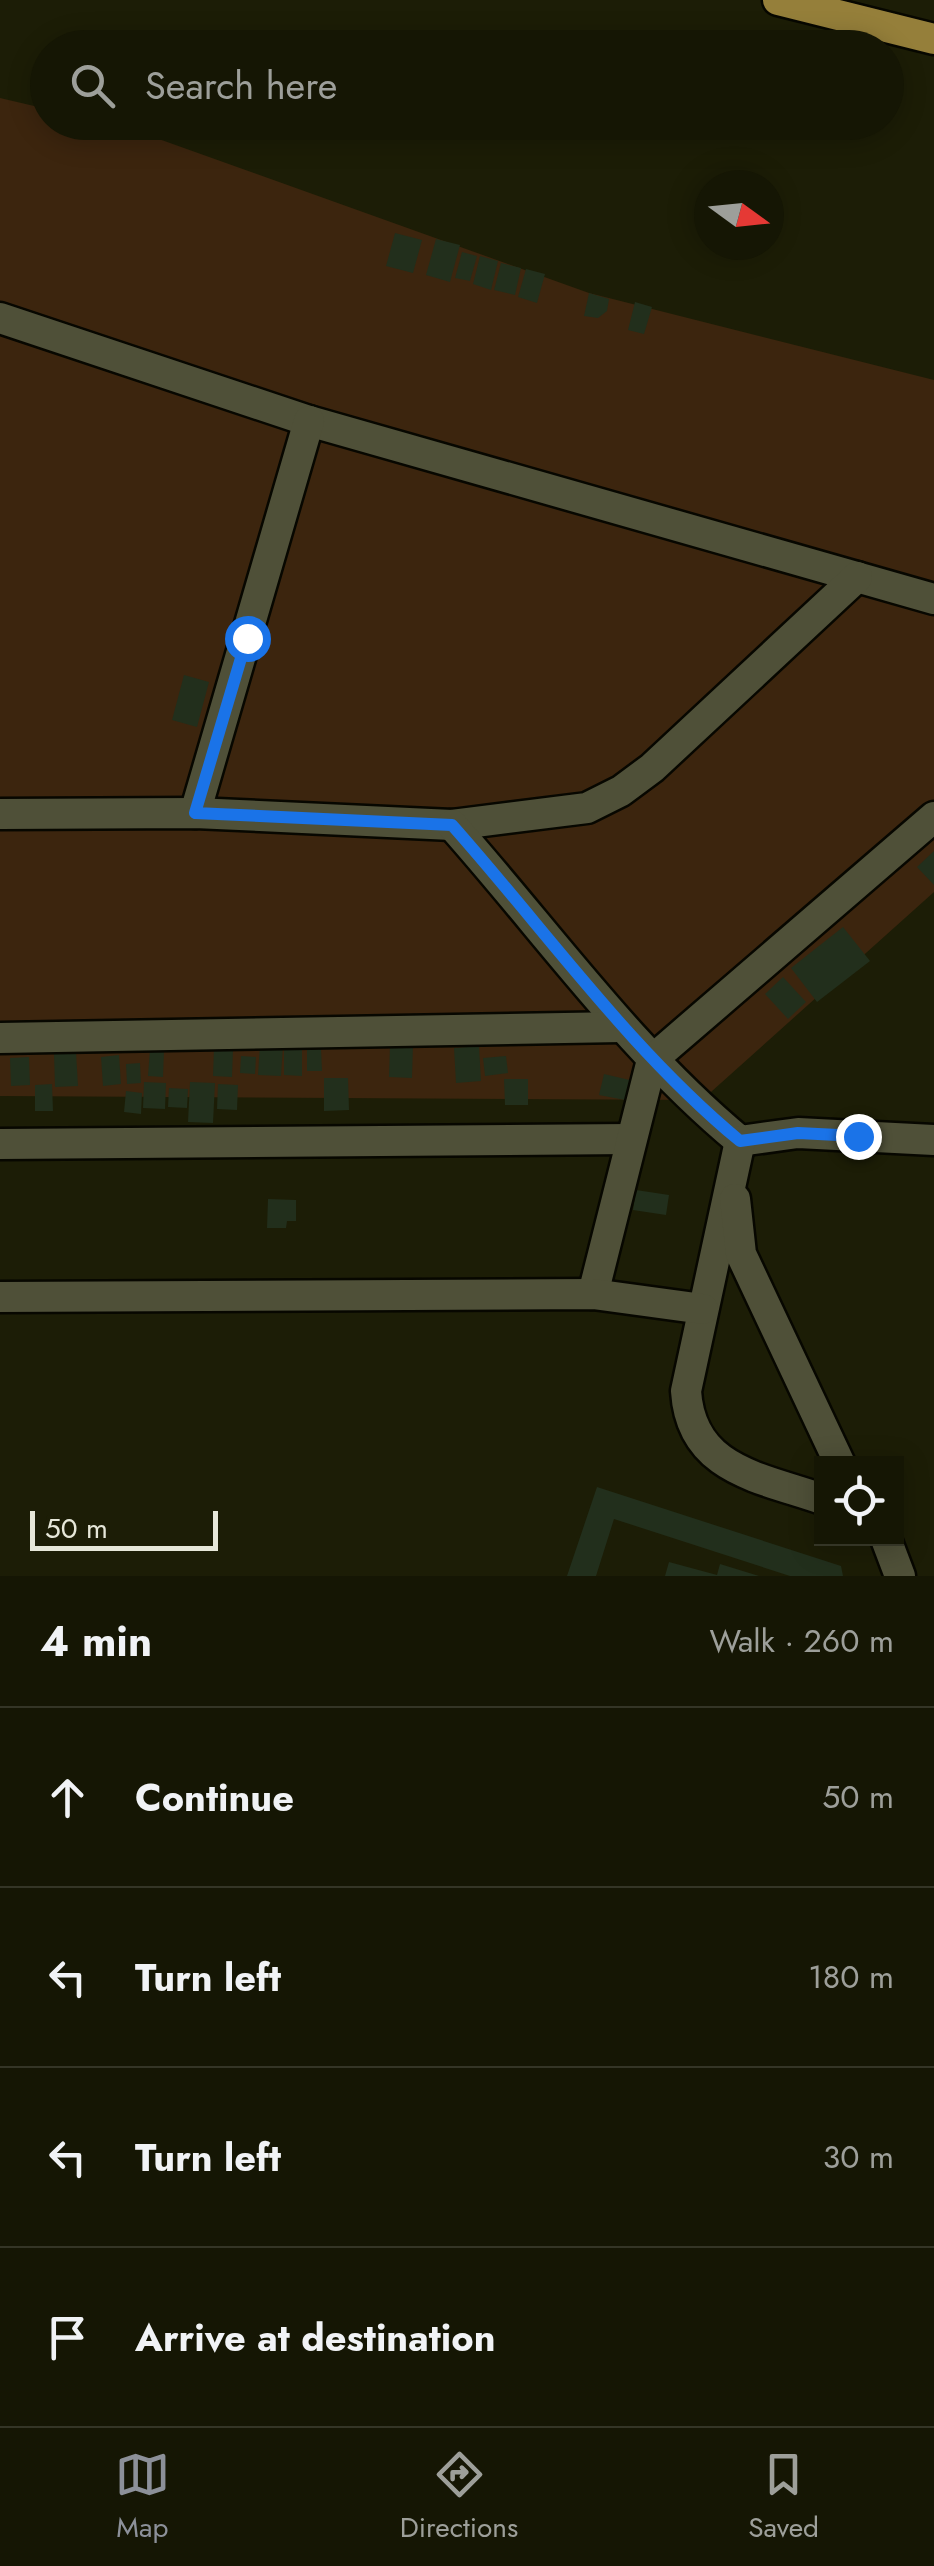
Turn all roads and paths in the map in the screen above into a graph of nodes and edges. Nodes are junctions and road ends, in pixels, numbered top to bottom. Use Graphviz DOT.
graph roads {
  1 [pos="778,0"];
  2 [pos="901,30"];
  3 [pos="904,31"];
  4 [pos="934,38"];
  5 [pos="0,318"];
  6 [pos="308,421"];
  7 [pos="857,578"];
  8 [pos="934,599"];
  9 [pos="195,813"];
  10 [pos="0,814"];
  11 [pos="934,816"];
  12 [pos="452,825"];
  13 [pos="621,1026"];
  14 [pos="0,1038"];
  15 [pos="652,1060"];
  16 [pos="630,1138"];
  17 [pos="934,1140"];
  18 [pos="740,1141"];
  19 [pos="0,1144"];
  20 [pos="732,1171"];
  21 [pos="592,1294"];
  22 [pos="0,1297"];
  23 [pos="703,1310"];
  24 [pos="836,1456"];
  25 [pos="814,1496"];
  26 [pos="889,1546"];
  27 [pos="900,1576"];
  1 -- 2 [label="main road"];
  3 -- 4 [label="main road"];
  5 -- 6 [label="street"];
  6 -- 7 [label="street"];
  6 -- 9 [label="street"];
  7 -- 8 [label="street"];
  7 -- 12 [label="street"];
  9 -- 10 [label="street"];
  9 -- 12 [label="street"];
  11 -- 15 [label="street"];
  12 -- 13 [label="street"];
  13 -- 14 [label="street"];
  13 -- 15 [label="street"];
  15 -- 16 [label="street"];
  15 -- 18 [label="street"];
  16 -- 19 [label="street"];
  16 -- 21 [label="street"];
  17 -- 18 [label="street"];
  18 -- 20 [label="street"];
  20 -- 23 [label="street"];
  20 -- 24 [label="street"];
  21 -- 22 [label="street"];
  21 -- 23 [label="street"];
  23 -- 25 [label="street"];
  26 -- 27 [label="street"];
}
